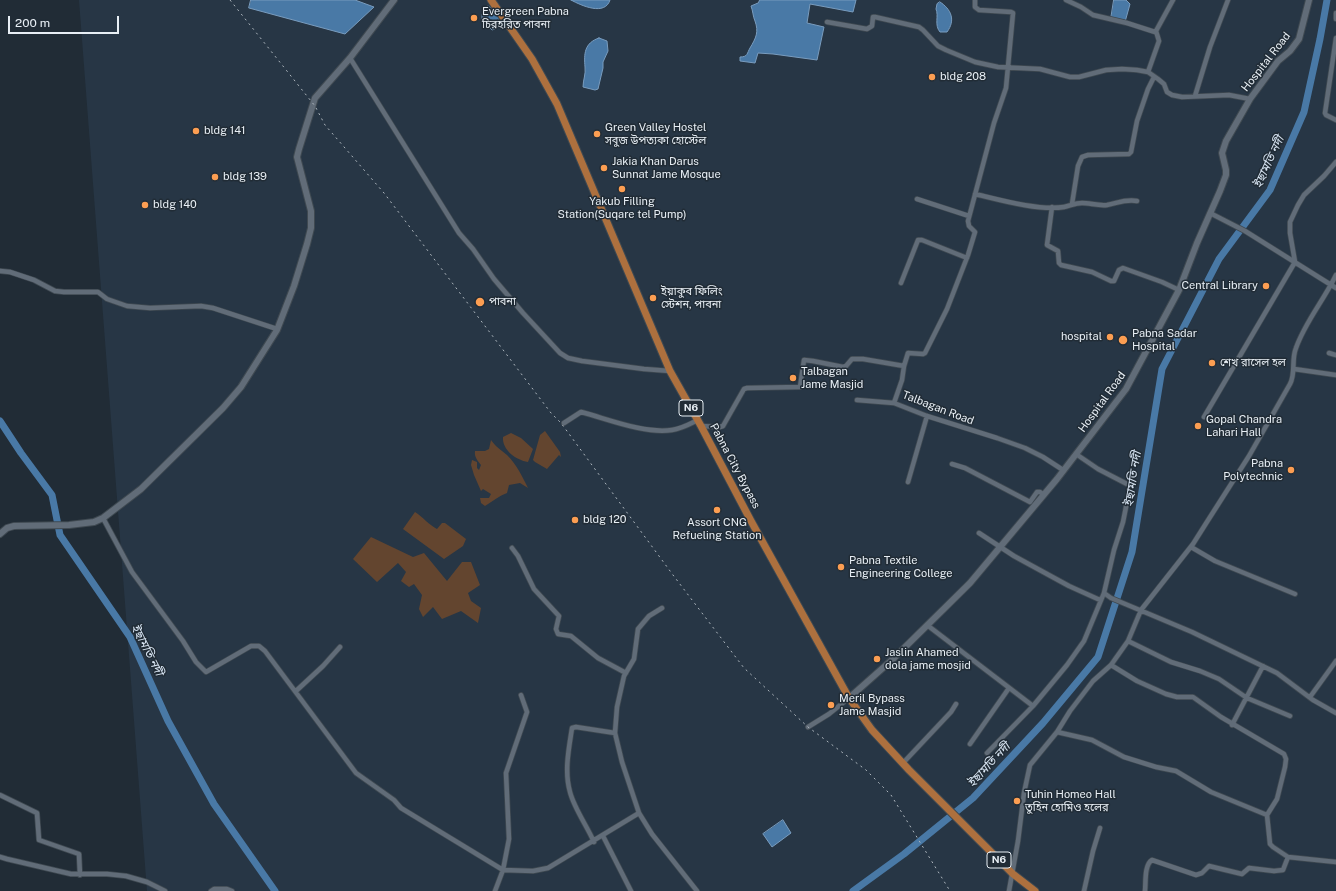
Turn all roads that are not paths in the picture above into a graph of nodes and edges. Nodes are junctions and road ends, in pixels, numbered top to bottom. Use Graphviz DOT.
graph roads {
  1 [pos="394,0"];
  2 [pos="491,0"];
  3 [pos="975,0"];
  4 [pos="1066,0"];
  5 [pos="1173,0"];
  6 [pos="1228,0"];
  7 [pos="1309,0"];
  8 [pos="1336,13"];
  9 [pos="1336,19"];
  10 [pos="827,22"];
  11 [pos="1155,32"];
  12 [pos="1336,38"];
  13 [pos="350,58"];
  14 [pos="1008,69"];
  15 [pos="1148,72"];
  16 [pos="1334,72"];
  17 [pos="1154,77"];
  18 [pos="1195,96"];
  19 [pos="1250,99"];
  20 [pos="1336,120"];
  21 [pos="1336,162"];
  22 [pos="975,194"];
  23 [pos="917,199"];
  24 [pos="1137,201"];
  25 [pos="1072,204"];
  26 [pos="1052,207"];
  27 [pos="1210,213"];
  28 [pos="969,216"];
  29 [pos="967,258"];
  30 [pos="1295,262"];
  31 [pos="0,271"];
  32 [pos="1336,275"];
  33 [pos="902,283"];
  34 [pos="1331,286"];
  35 [pos="1336,288"];
  36 [pos="1179,290"];
  37 [pos="277,329"];
  38 [pos="1329,353"];
  39 [pos="1336,355"];
  40 [pos="904,366"];
  41 [pos="1294,369"];
  42 [pos="670,371"];
  43 [pos="1336,375"];
  44 [pos="857,400"];
  45 [pos="894,403"];
  46 [pos="927,416"];
  47 [pos="1204,417"];
  48 [pos="700,423"];
  49 [pos="564,424"];
  50 [pos="1076,454"];
  51 [pos="952,464"];
  52 [pos="1064,470"];
  53 [pos="908,482"];
  54 [pos="1044,495"];
  55 [pos="103,518"];
  56 [pos="979,533"];
  57 [pos="0,534"];
  58 [pos="1001,547"];
  59 [pos="1191,547"];
  60 [pos="512,548"];
  61 [pos="1104,593"];
  62 [pos="1294,594"];
  63 [pos="1100,600"];
  64 [pos="662,608"];
  65 [pos="1141,610"];
  66 [pos="927,625"];
  67 [pos="1128,641"];
  68 [pos="340,647"];
  69 [pos="1336,661"];
  70 [pos="1111,665"];
  71 [pos="1263,666"];
  72 [pos="626,673"];
  73 [pos="1009,688"];
  74 [pos="296,691"];
  75 [pos="521,695"];
  76 [pos="1310,697"];
  77 [pos="850,698"];
  78 [pos="1247,698"];
  79 [pos="956,704"];
  80 [pos="1032,706"];
  81 [pos="1336,713"];
  82 [pos="1290,716"];
  83 [pos="1232,725"];
  84 [pos="808,727"];
  85 [pos="1057,732"];
  86 [pos="615,733"];
  87 [pos="970,744"];
  88 [pos="987,753"];
  89 [pos="903,763"];
  90 [pos="0,795"];
  91 [pos="639,813"];
  92 [pos="1267,815"];
  93 [pos="1100,828"];
  94 [pos="603,836"];
  95 [pos="594,842"];
  96 [pos="0,857"];
  97 [pos="1288,857"];
  98 [pos="1336,862"];
  99 [pos="503,870"];
  100 [pos="1013,874"];
  101 [pos="80,875"];
  102 [pos="165,891"];
  103 [pos="211,891"];
  104 [pos="232,891"];
  105 [pos="495,891"];
  106 [pos="631,891"];
  107 [pos="697,891"];
  108 [pos="1009,891"];
  109 [pos="1035,891"];
  110 [pos="1084,891"];
  111 [pos="1145,891"];
  1 -- 13 [label="main road"];
  2 -- 42 [label="highway, Pabna City Bypass / N6"];
  3 -- 14 [label="street"];
  4 -- 11 [label="street"];
  5 -- 11 [label="street"];
  6 -- 18 [label="street"];
  7 -- 19 [label="main road, Hospital Road"];
  8 -- 9 [label="street"];
  10 -- 14 [label="street"];
  11 -- 15 [label="street"];
  12 -- 16 [label="street"];
  13 -- 37 [label="main road"];
  13 -- 42 [label="street"];
  14 -- 15 [label="street"];
  14 -- 22 [label="street"];
  15 -- 17 [label="street"];
  16 -- 20 [label="street"];
  17 -- 18 [label="street"];
  17 -- 25 [label="street"];
  18 -- 19 [label="street"];
  19 -- 27 [label="main road, Hospital Road"];
  21 -- 30 [label="street"];
  22 -- 26 [label="street"];
  22 -- 28 [label="street"];
  23 -- 28 [label="street"];
  24 -- 25 [label="street"];
  25 -- 26 [label="street"];
  26 -- 36 [label="street"];
  27 -- 30 [label="street"];
  27 -- 36 [label="main road, Hospital Road"];
  28 -- 29 [label="street"];
  29 -- 33 [label="street"];
  29 -- 40 [label="street"];
  30 -- 34 [label="street"];
  30 -- 47 [label="street"];
  31 -- 37 [label="street"];
  32 -- 34 [label="street"];
  34 -- 35 [label="street"];
  34 -- 41 [label="street"];
  36 -- 50 [label="main road, Hospital Road"];
  37 -- 55 [label="main road"];
  38 -- 39 [label="street"];
  40 -- 45 [label="street, Talbagan Road"];
  40 -- 48 [label="street"];
  41 -- 43 [label="street"];
  41 -- 59 [label="street"];
  42 -- 48 [label="highway, Pabna City Bypass / N6"];
  44 -- 45 [label="street"];
  45 -- 46 [label="street, Talbagan Road"];
  46 -- 52 [label="street, Talbagan Road"];
  46 -- 53 [label="street"];
  48 -- 49 [label="street"];
  48 -- 77 [label="highway, Pabna City Bypass / N6"];
  50 -- 52 [label="main road, Hospital Road"];
  50 -- 61 [label="street"];
  51 -- 54 [label="street"];
  52 -- 54 [label="main road, Hospital Road"];
  54 -- 58 [label="main road, Hospital Road"];
  55 -- 57 [label="main road"];
  55 -- 74 [label="street"];
  56 -- 58 [label="street"];
  58 -- 63 [label="street"];
  58 -- 66 [label="main road, Hospital Road"];
  59 -- 62 [label="street"];
  59 -- 65 [label="street"];
  60 -- 72 [label="street"];
  61 -- 63 [label="street"];
  61 -- 65 [label="street"];
  63 -- 80 [label="street"];
  64 -- 72 [label="street"];
  65 -- 67 [label="street"];
  65 -- 71 [label="street"];
  66 -- 73 [label="street"];
  66 -- 77 [label="main road, Hospital Road"];
  67 -- 70 [label="street"];
  67 -- 78 [label="street"];
  68 -- 74 [label="street"];
  69 -- 76 [label="street"];
  70 -- 83 [label="street"];
  70 -- 85 [label="street"];
  71 -- 76 [label="street"];
  71 -- 78 [label="street"];
  72 -- 86 [label="street"];
  73 -- 80 [label="street"];
  73 -- 87 [label="street"];
  74 -- 99 [label="street"];
  75 -- 99 [label="street"];
  76 -- 81 [label="street"];
  77 -- 84 [label="street"];
  77 -- 89 [label="highway, Pabna City Bypass / N6"];
  78 -- 82 [label="street"];
  78 -- 83 [label="street"];
  79 -- 89 [label="street"];
  80 -- 88 [label="street"];
  83 -- 92 [label="street"];
  85 -- 92 [label="street"];
  85 -- 100 [label="street"];
  86 -- 91 [label="street"];
  86 -- 95 [label="street"];
  89 -- 100 [label="highway, Pabna City Bypass / N6"];
  90 -- 101 [label="street"];
  91 -- 94 [label="street"];
  91 -- 107 [label="street"];
  92 -- 97 [label="street"];
  93 -- 110 [label="street"];
  94 -- 95 [label="street"];
  94 -- 106 [label="street"];
  95 -- 99 [label="street"];
  96 -- 101 [label="street"];
  97 -- 98 [label="street"];
  97 -- 111 [label="street"];
  99 -- 105 [label="street"];
  100 -- 108 [label="street"];
  100 -- 109 [label="highway, N6"];
  101 -- 102 [label="street"];
  103 -- 104 [label="street"];
}
